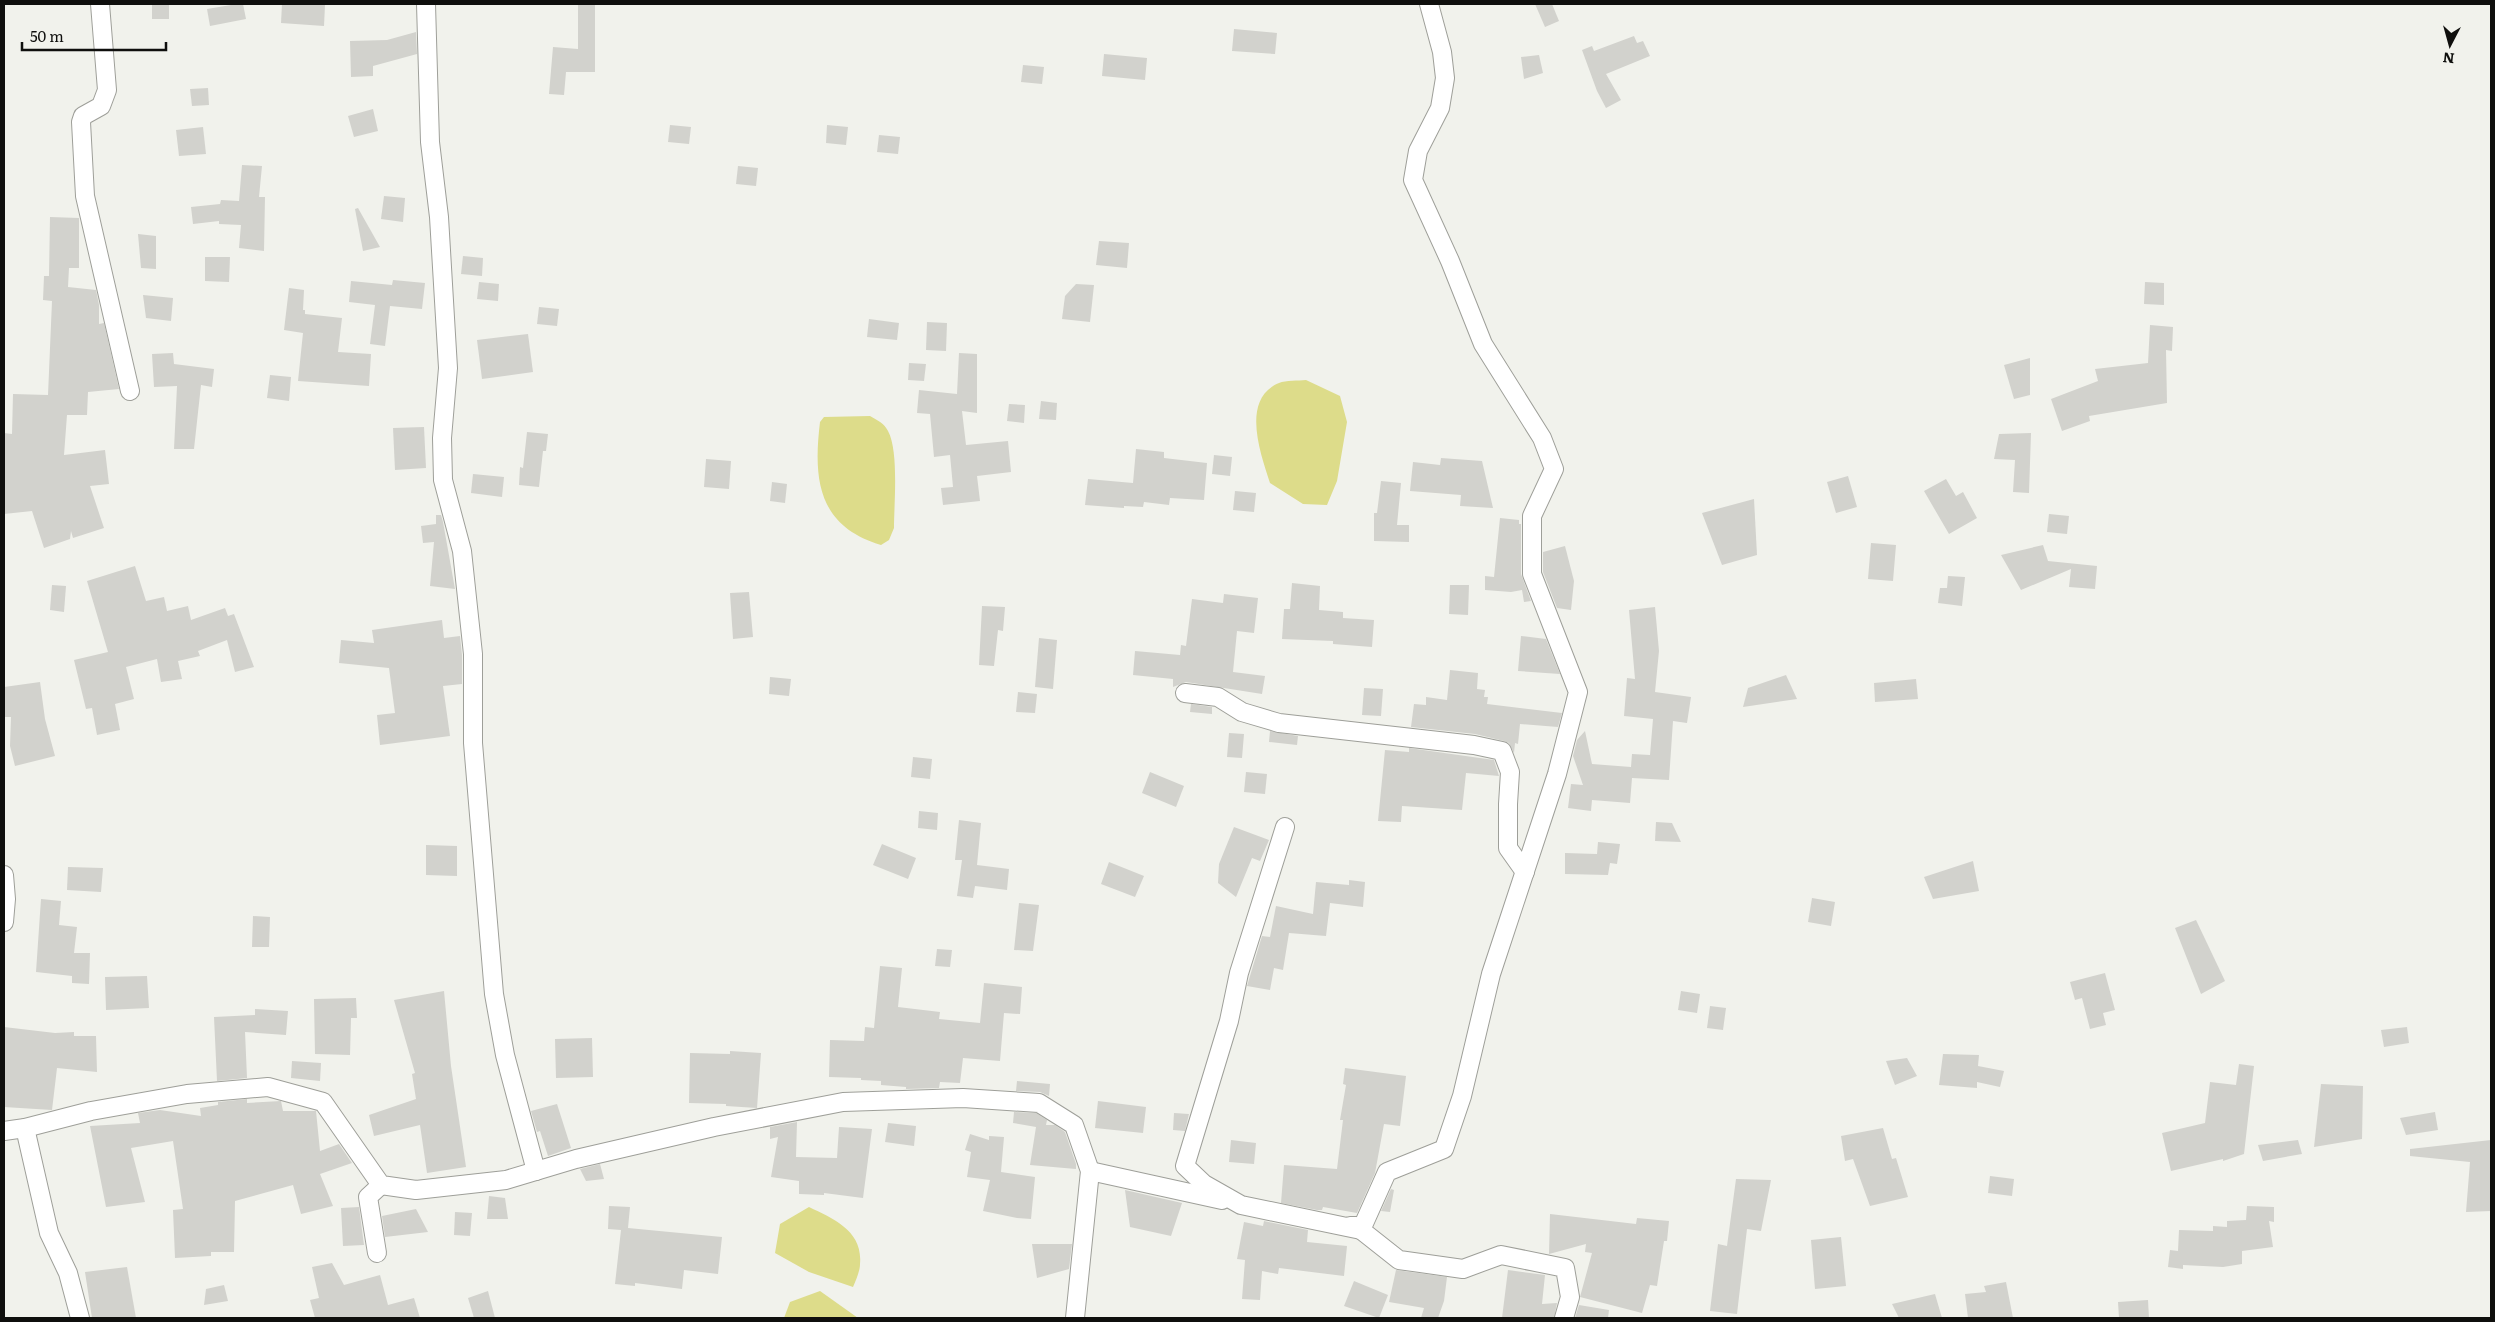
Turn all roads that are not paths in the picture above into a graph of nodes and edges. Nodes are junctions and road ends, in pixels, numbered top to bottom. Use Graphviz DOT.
graph roads {
  1 [pos="100,4"];
  2 [pos="426,4"];
  3 [pos="1428,4"];
  4 [pos="130,391"];
  5 [pos="1185,693"];
  6 [pos="1285,826"];
  7 [pos="1524,872"];
  8 [pos="4,875"];
  9 [pos="4,922"];
  10 [pos="25,1128"];
  11 [pos="4,1131"];
  12 [pos="536,1171"];
  13 [pos="1090,1171"];
  14 [pos="381,1185"];
  15 [pos="377,1253"];
  16 [pos="80,1318"];
  17 [pos="1075,1318"];
  18 [pos="1564,1318"];
  1 -- 4 [label="street"];
  2 -- 12 [label="street"];
  3 -- 7 [label="street"];
  5 -- 7 [label="street"];
  6 -- 7 [label="street"];
  8 -- 9 [label="street"];
  10 -- 11 [label="street"];
  10 -- 14 [label="street"];
  10 -- 16 [label="street"];
  12 -- 13 [label="street"];
  12 -- 14 [label="street"];
  13 -- 17 [label="street"];
  13 -- 18 [label="street"];
  14 -- 15 [label="street"];
}
